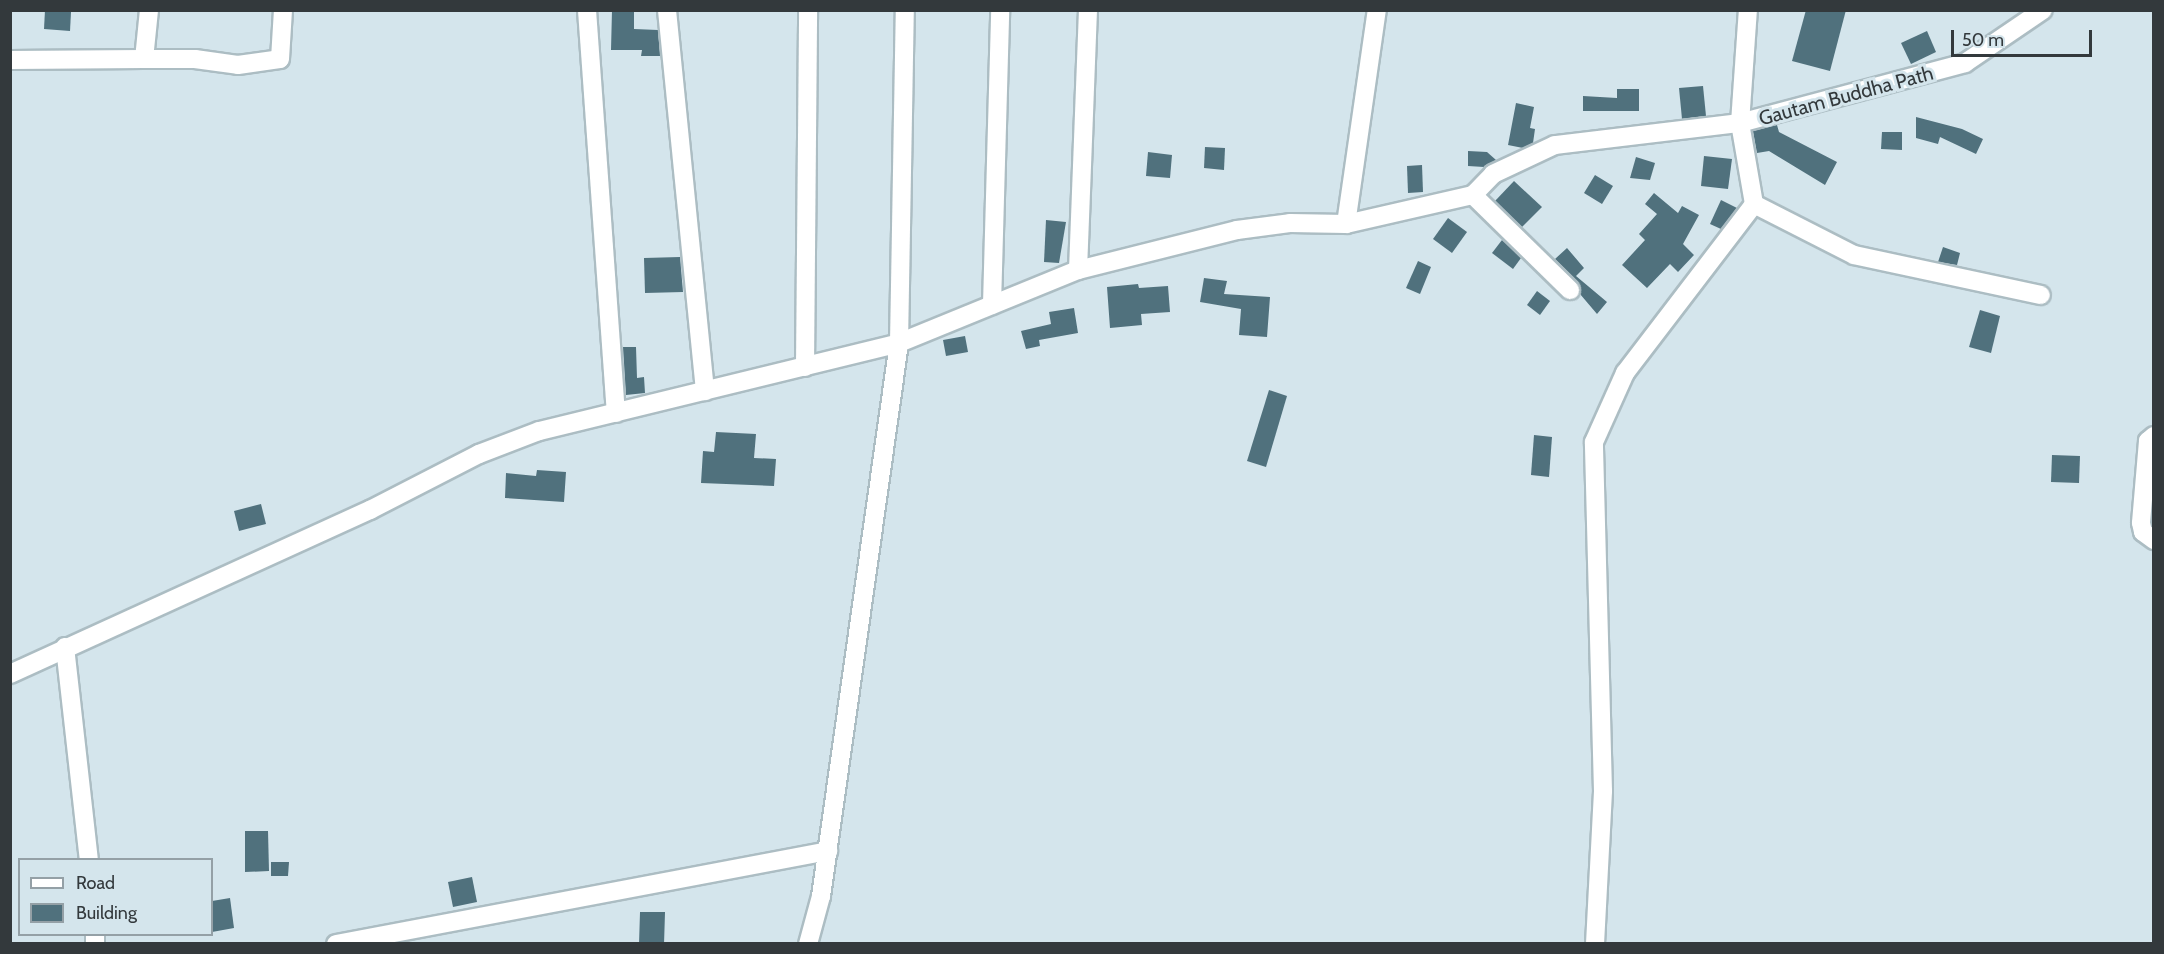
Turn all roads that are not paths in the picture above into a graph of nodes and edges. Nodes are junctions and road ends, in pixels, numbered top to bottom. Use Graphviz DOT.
graph roads {
  1 [pos="149,10"];
  2 [pos="283,10"];
  3 [pos="587,10"];
  4 [pos="667,10"];
  5 [pos="808,10"];
  6 [pos="905,10"];
  7 [pos="1000,10"];
  8 [pos="1088,10"];
  9 [pos="1377,10"];
  10 [pos="1748,10"];
  11 [pos="2043,10"];
  12 [pos="144,59"];
  13 [pos="10,60"];
  14 [pos="1740,123"];
  15 [pos="1473,195"];
  16 [pos="1754,204"];
  17 [pos="1346,224"];
  18 [pos="1078,270"];
  19 [pos="1570,290"];
  20 [pos="2041,295"];
  21 [pos="992,305"];
  22 [pos="899,343"];
  23 [pos="806,367"];
  24 [pos="705,391"];
  25 [pos="616,412"];
  26 [pos="2154,436"];
  27 [pos="2154,540"];
  28 [pos="65,647"];
  29 [pos="10,674"];
  30 [pos="828,851"];
  31 [pos="89,858"];
  32 [pos="336,944"];
  33 [pos="808,944"];
  34 [pos="1595,944"];
  1 -- 12 [label="street"];
  2 -- 12 [label="street"];
  3 -- 25 [label="street"];
  4 -- 24 [label="street"];
  5 -- 23 [label="street"];
  6 -- 22 [label="street"];
  7 -- 21 [label="street"];
  8 -- 18 [label="street"];
  9 -- 17 [label="street"];
  10 -- 14 [label="street"];
  11 -- 14 [label="street, Gautam Buddha Path"];
  12 -- 13 [label="street"];
  14 -- 15 [label="street, Gautam Buddha Path"];
  14 -- 16 [label="street"];
  15 -- 17 [label="street"];
  15 -- 19 [label="street"];
  16 -- 20 [label="street"];
  16 -- 34 [label="street"];
  17 -- 18 [label="street"];
  18 -- 21 [label="street"];
  21 -- 22 [label="street"];
  22 -- 23 [label="street"];
  22 -- 30 [label="street"];
  23 -- 24 [label="street"];
  24 -- 25 [label="street"];
  25 -- 28 [label="street"];
  26 -- 27 [label="street"];
  28 -- 29 [label="street"];
  28 -- 31 [label="street"];
  30 -- 32 [label="street"];
  30 -- 33 [label="street"];
}
